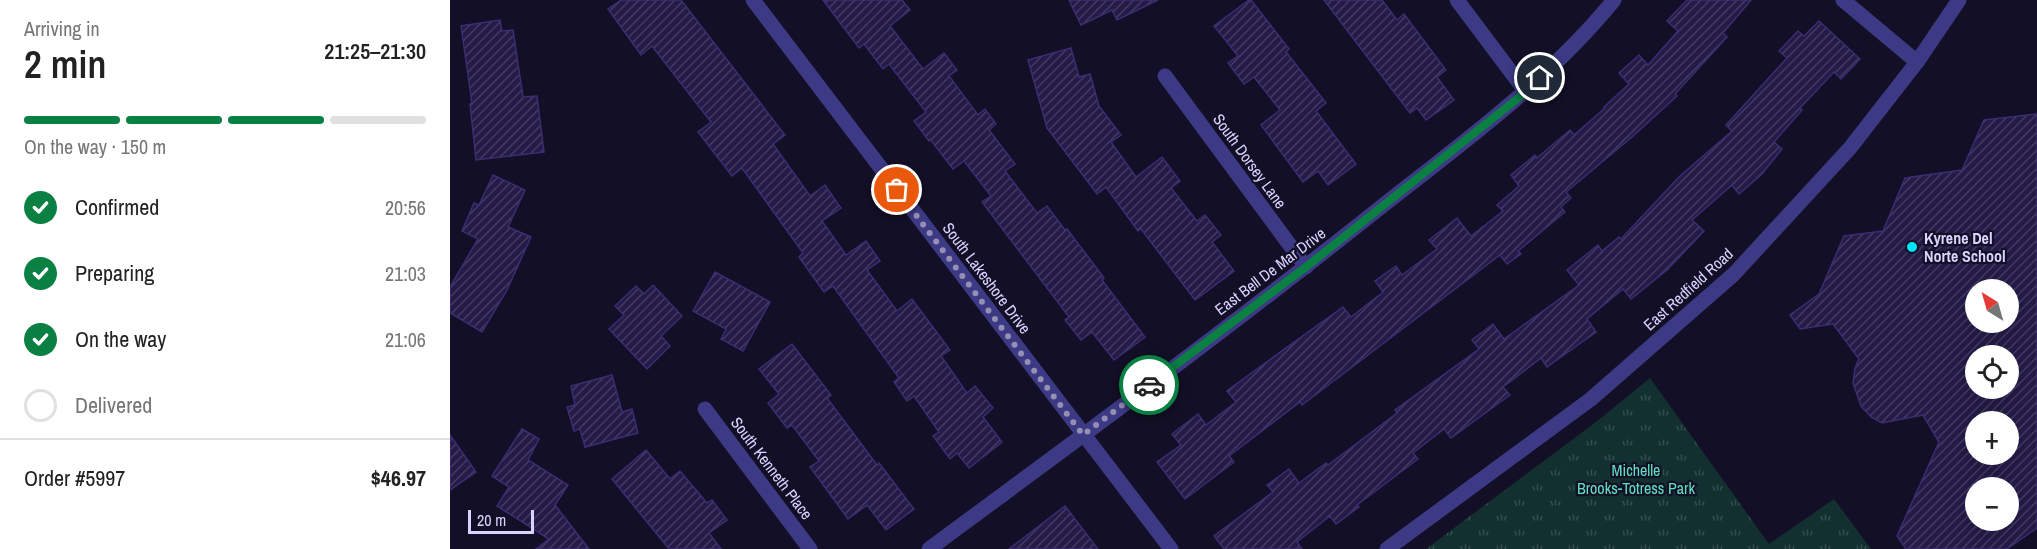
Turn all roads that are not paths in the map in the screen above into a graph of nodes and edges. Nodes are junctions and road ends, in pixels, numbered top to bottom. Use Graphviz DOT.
graph roads {
  1 [pos="753,0"];
  2 [pos="1457,0"];
  3 [pos="1614,0"];
  4 [pos="1843,0"];
  5 [pos="1959,0"];
  6 [pos="1917,62"];
  7 [pos="1165,76"];
  8 [pos="1526,92"];
  9 [pos="1306,267"];
  10 [pos="705,409"];
  11 [pos="1083,435"];
  12 [pos="810,549"];
  13 [pos="929,549"];
  14 [pos="1171,549"];
  15 [pos="1387,549"];
  1 -- 11 [label="street, South Lakeshore Drive"];
  2 -- 8 [label="street"];
  3 -- 8 [label="street, East Bell De Mar Drive"];
  4 -- 6 [label="street"];
  5 -- 6 [label="street, East Redfield Road"];
  6 -- 15 [label="street, East Redfield Road"];
  7 -- 9 [label="street, South Dorsey Lane"];
  8 -- 9 [label="street, East Bell De Mar Drive"];
  9 -- 11 [label="street, East Bell De Mar Drive"];
  10 -- 12 [label="street, South Kenneth Place"];
  11 -- 13 [label="street, East Bell De Mar Drive"];
  11 -- 14 [label="street, South Lakeshore Drive"];
}
